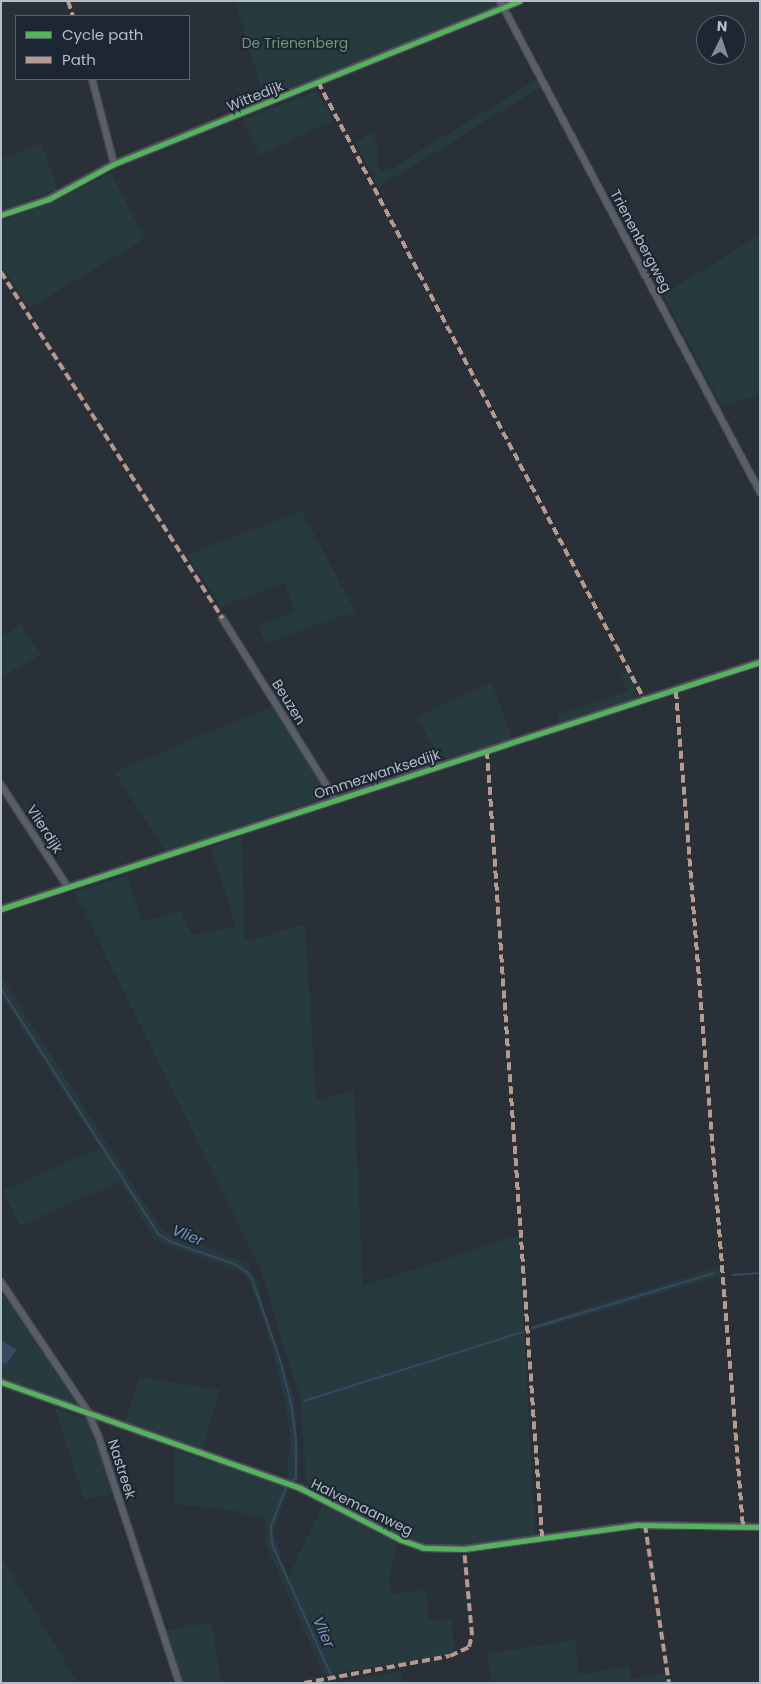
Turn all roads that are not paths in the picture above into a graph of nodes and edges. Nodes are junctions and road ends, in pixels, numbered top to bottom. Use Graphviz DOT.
graph roads {
  1 [pos="519,1"];
  2 [pos="501,4"];
  3 [pos="92,80"];
  4 [pos="114,164"];
  5 [pos="1,215"];
  6 [pos="760,492"];
  7 [pos="222,618"];
  8 [pos="760,662"];
  9 [pos="1,785"];
  10 [pos="336,799"];
  11 [pos="67,886"];
  12 [pos="1,909"];
  13 [pos="1,1282"];
  14 [pos="1,1382"];
  15 [pos="88,1412"];
  16 [pos="760,1527"];
  17 [pos="179,1683"];
  1 -- 2 [label="street, Wittedijk"];
  2 -- 4 [label="street, Wittedijk"];
  2 -- 6 [label="street, Trienenbergweg"];
  3 -- 4 [label="street"];
  4 -- 5 [label="street, Wittedijk"];
  7 -- 10 [label="street, Beuzen"];
  8 -- 10 [label="street, Ommezwanksedijk"];
  9 -- 11 [label="street, Vlierdijk"];
  10 -- 11 [label="street, Ommezwanksedijk"];
  11 -- 12 [label="street, Ommezwanksedijk"];
  13 -- 15 [label="street, Nastreek"];
  14 -- 15 [label="street, Halvemaanweg"];
  15 -- 16 [label="street, Halvemaanweg"];
  15 -- 17 [label="street, Nastreek"];
}
